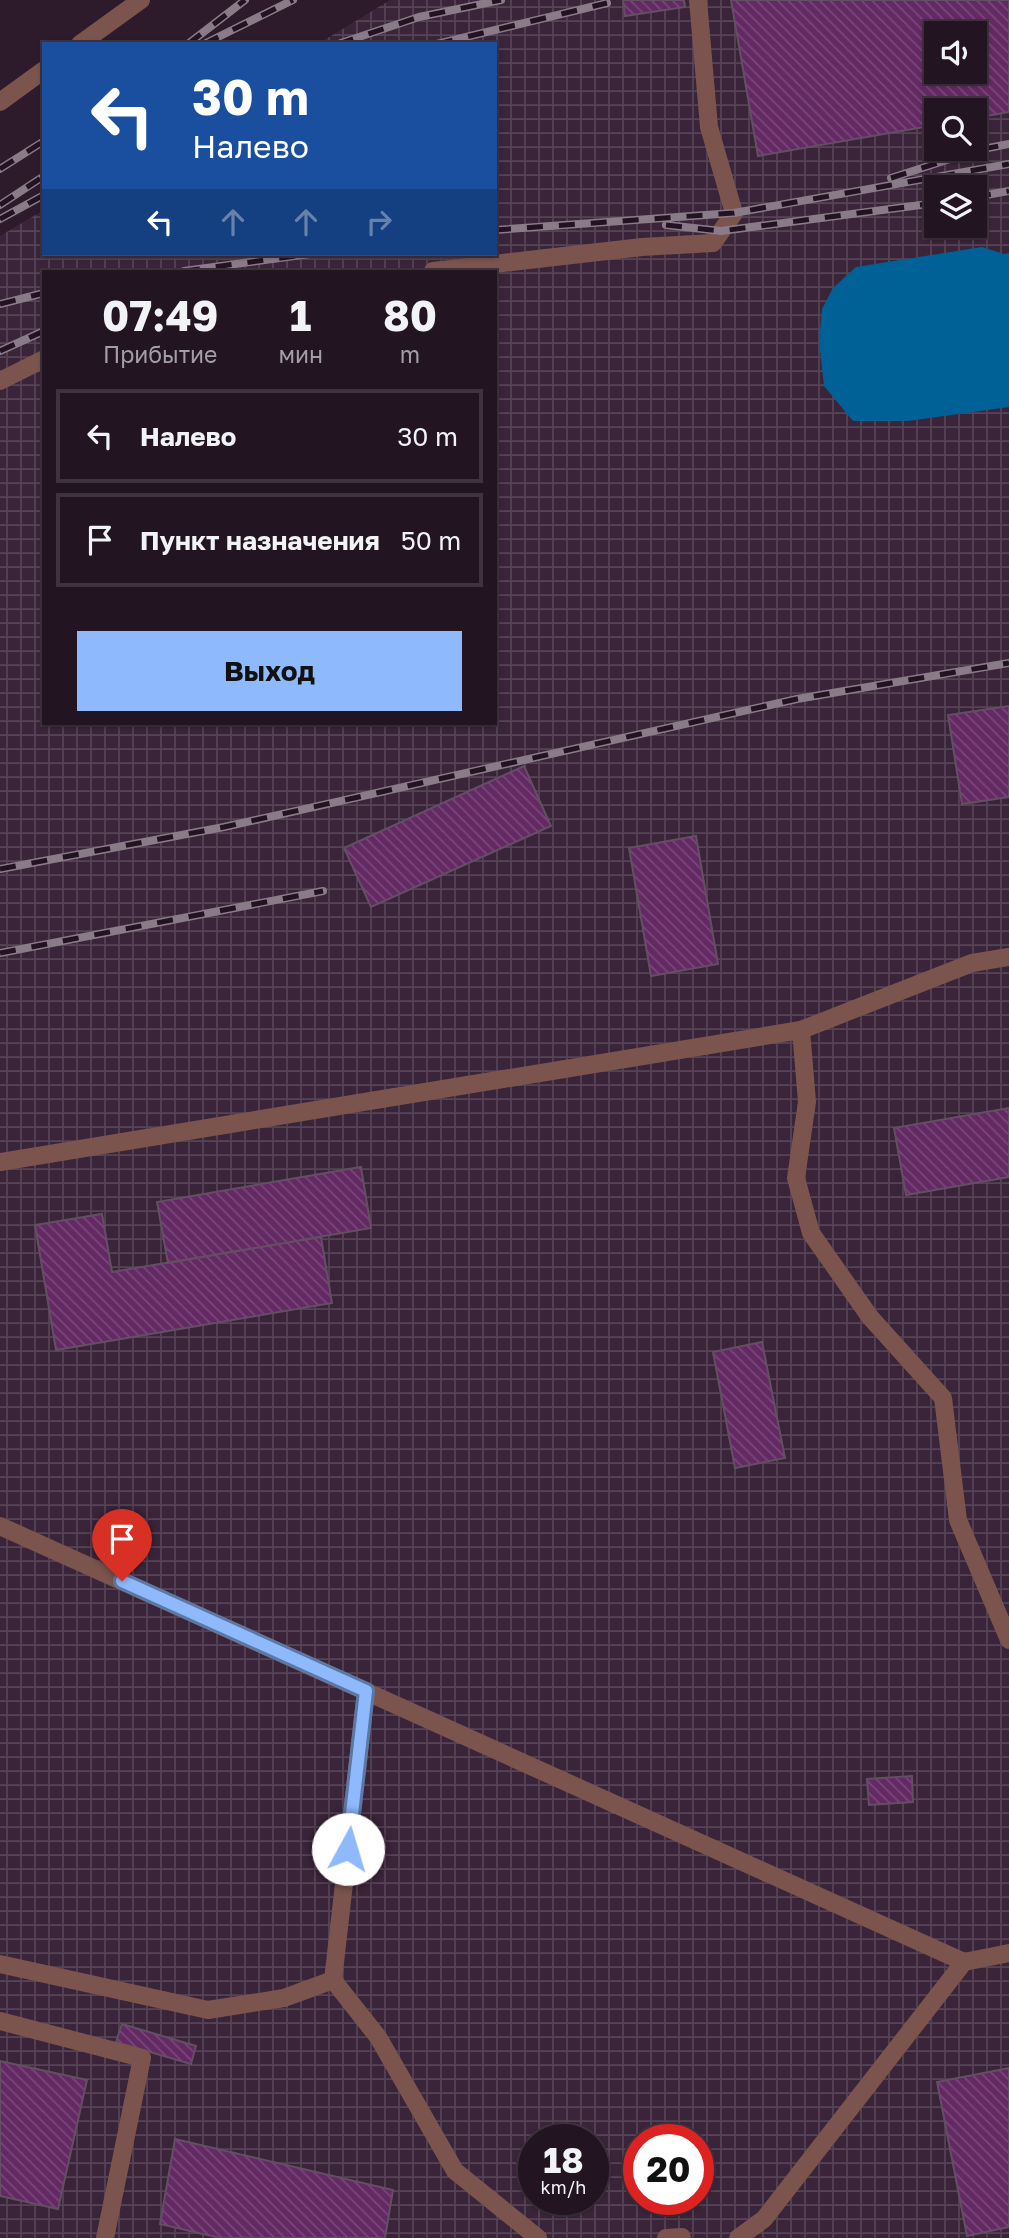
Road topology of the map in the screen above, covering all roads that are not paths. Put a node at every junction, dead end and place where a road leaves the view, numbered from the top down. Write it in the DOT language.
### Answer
graph roads {
  1 [pos="141,0"];
  2 [pos="698,0"];
  3 [pos="83,42"];
  4 [pos="42,71"];
  5 [pos="0,102"];
  6 [pos="442,270"];
  7 [pos="42,360"];
  8 [pos="0,381"];
  9 [pos="1009,957"];
  10 [pos="801,1030"];
  11 [pos="0,1162"];
  12 [pos="0,1526"];
  13 [pos="1009,1640"];
  14 [pos="366,1691"];
  15 [pos="1009,1953"];
  16 [pos="964,1962"];
  17 [pos="0,1964"];
  18 [pos="333,1980"];
  19 [pos="0,2021"];
  20 [pos="104,2238"];
  21 [pos="538,2238"];
  22 [pos="738,2238"];
  1 -- 3 [label="lane"];
  2 -- 6 [label="lane"];
  4 -- 5 [label="lane"];
  7 -- 8 [label="lane"];
  9 -- 10 [label="lane"];
  10 -- 11 [label="lane"];
  10 -- 13 [label="lane"];
  12 -- 14 [label="lane"];
  14 -- 16 [label="lane"];
  14 -- 18 [label="lane"];
  15 -- 16 [label="lane"];
  16 -- 22 [label="lane"];
  17 -- 18 [label="lane"];
  18 -- 21 [label="lane"];
  19 -- 20 [label="lane"];
}
